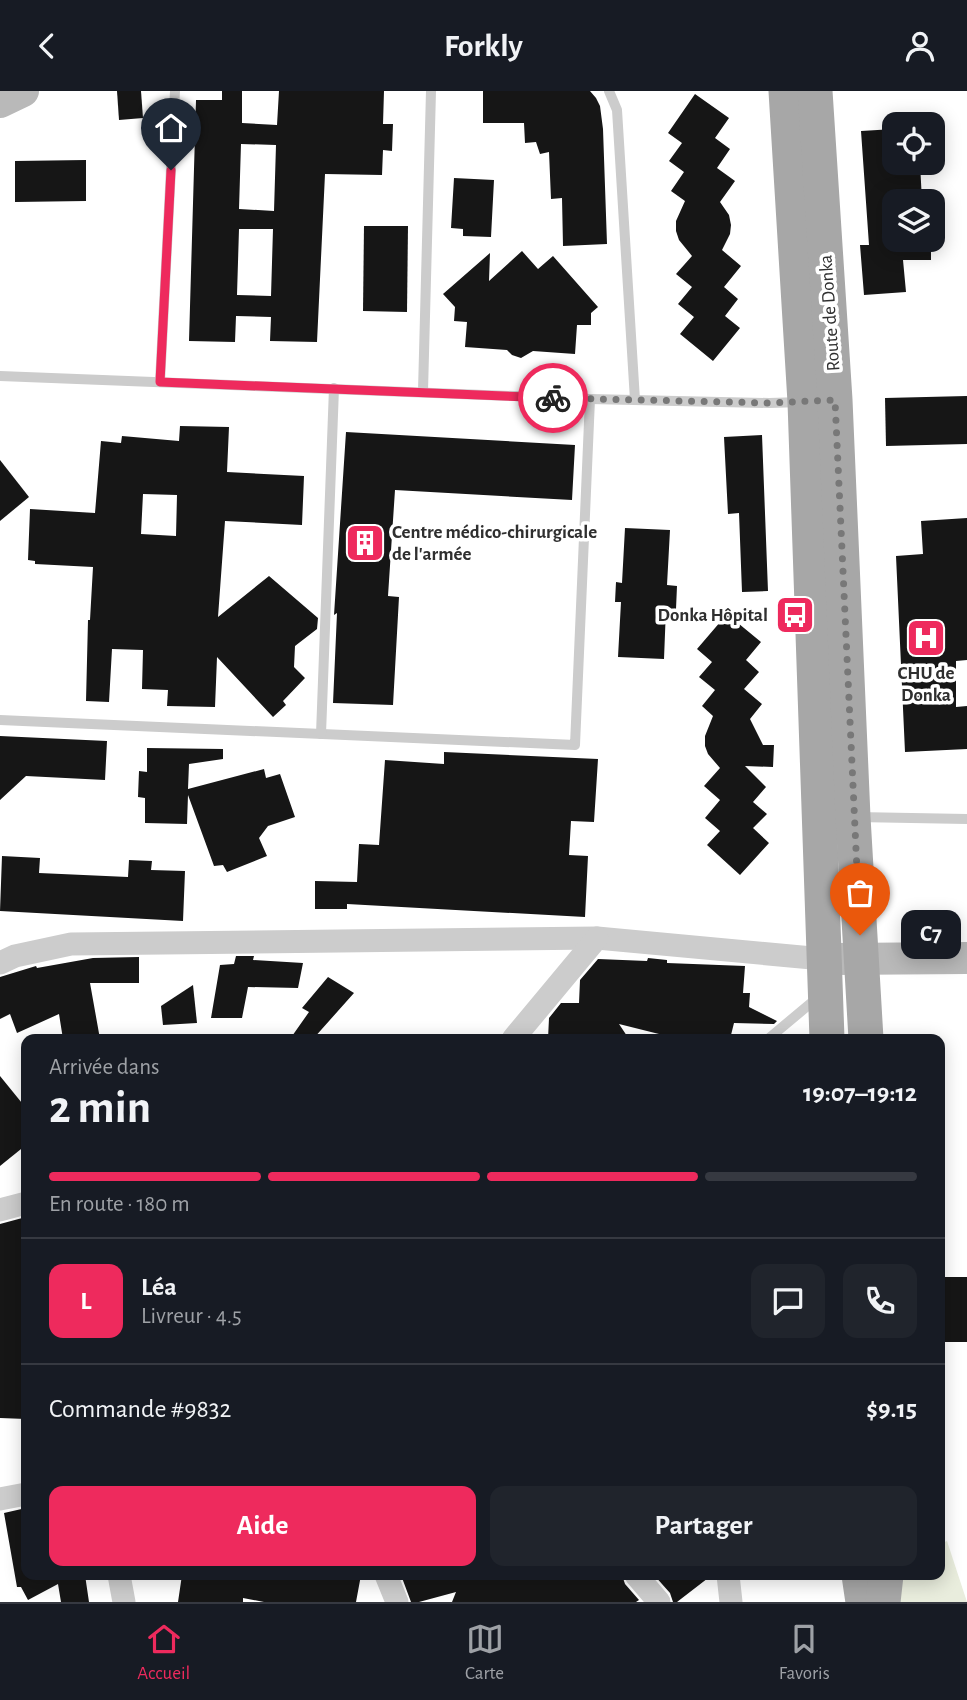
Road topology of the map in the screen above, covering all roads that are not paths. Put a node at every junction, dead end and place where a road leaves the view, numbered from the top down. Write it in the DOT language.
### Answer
graph roads {
  1 [pos="23,91"];
  2 [pos="175,91"];
  3 [pos="431,91"];
  4 [pos="609,91"];
  5 [pos="786,91"];
  6 [pos="815,91"];
  7 [pos="0,102"];
  8 [pos="0,376"];
  9 [pos="160,382"];
  10 [pos="334,388"];
  11 [pos="423,391"];
  12 [pos="590,399"];
  13 [pos="635,400"];
  14 [pos="820,401"];
  15 [pos="0,720"];
  16 [pos="321,734"];
  17 [pos="853,817"];
  18 [pos="967,819"];
  19 [pos="597,938"];
  20 [pos="967,958"];
  21 [pos="861,959"];
  22 [pos="0,963"];
  23 [pos="824,976"];
  24 [pos="517,1034"];
  25 [pos="772,1034"];
  26 [pos="827,1034"];
  27 [pos="866,1034"];
  28 [pos="21,1204"];
  29 [pos="0,1210"];
  30 [pos="21,1495"];
  31 [pos="0,1499"];
  32 [pos="120,1580"];
  33 [pos="388,1580"];
  34 [pos="640,1580"];
  35 [pos="729,1580"];
  36 [pos="860,1580"];
  37 [pos="885,1580"];
  38 [pos="124,1602"];
  39 [pos="397,1602"];
  40 [pos="659,1602"];
  41 [pos="731,1602"];
  42 [pos="863,1602"];
  43 [pos="883,1602"];
  1 -- 7 [label="main road"];
  2 -- 9 [label="lane"];
  3 -- 11 [label="lane"];
  4 -- 13 [label="lane"];
  5 -- 14 [label="main road, Route de Donka"];
  6 -- 14 [label="main road, Route de Donka"];
  8 -- 9 [label="lane"];
  9 -- 10 [label="lane"];
  10 -- 11 [label="lane"];
  10 -- 16 [label="lane"];
  11 -- 12 [label="lane"];
  12 -- 13 [label="lane"];
  12 -- 16 [label="lane"];
  13 -- 14 [label="lane"];
  14 -- 17 [label="main road, Route de Donka"];
  14 -- 23 [label="main road, Route de Donka"];
  15 -- 16 [label="lane"];
  17 -- 18 [label="lane"];
  17 -- 21 [label="main road, Route de Donka"];
  19 -- 22 [label="street"];
  19 -- 23 [label="street"];
  19 -- 24 [label="street"];
  20 -- 21 [label="main road"];
  21 -- 23 [label="main road"];
  21 -- 27 [label="main road, Route de Donka"];
  23 -- 25 [label="lane"];
  23 -- 26 [label="main road, Route de Donka"];
  28 -- 29 [label="street"];
  30 -- 31 [label="street"];
  32 -- 38 [label="street"];
  33 -- 39 [label="street"];
  34 -- 40 [label="street"];
  35 -- 41 [label="street"];
  36 -- 42 [label="main road"];
  37 -- 43 [label="main road"];
}
